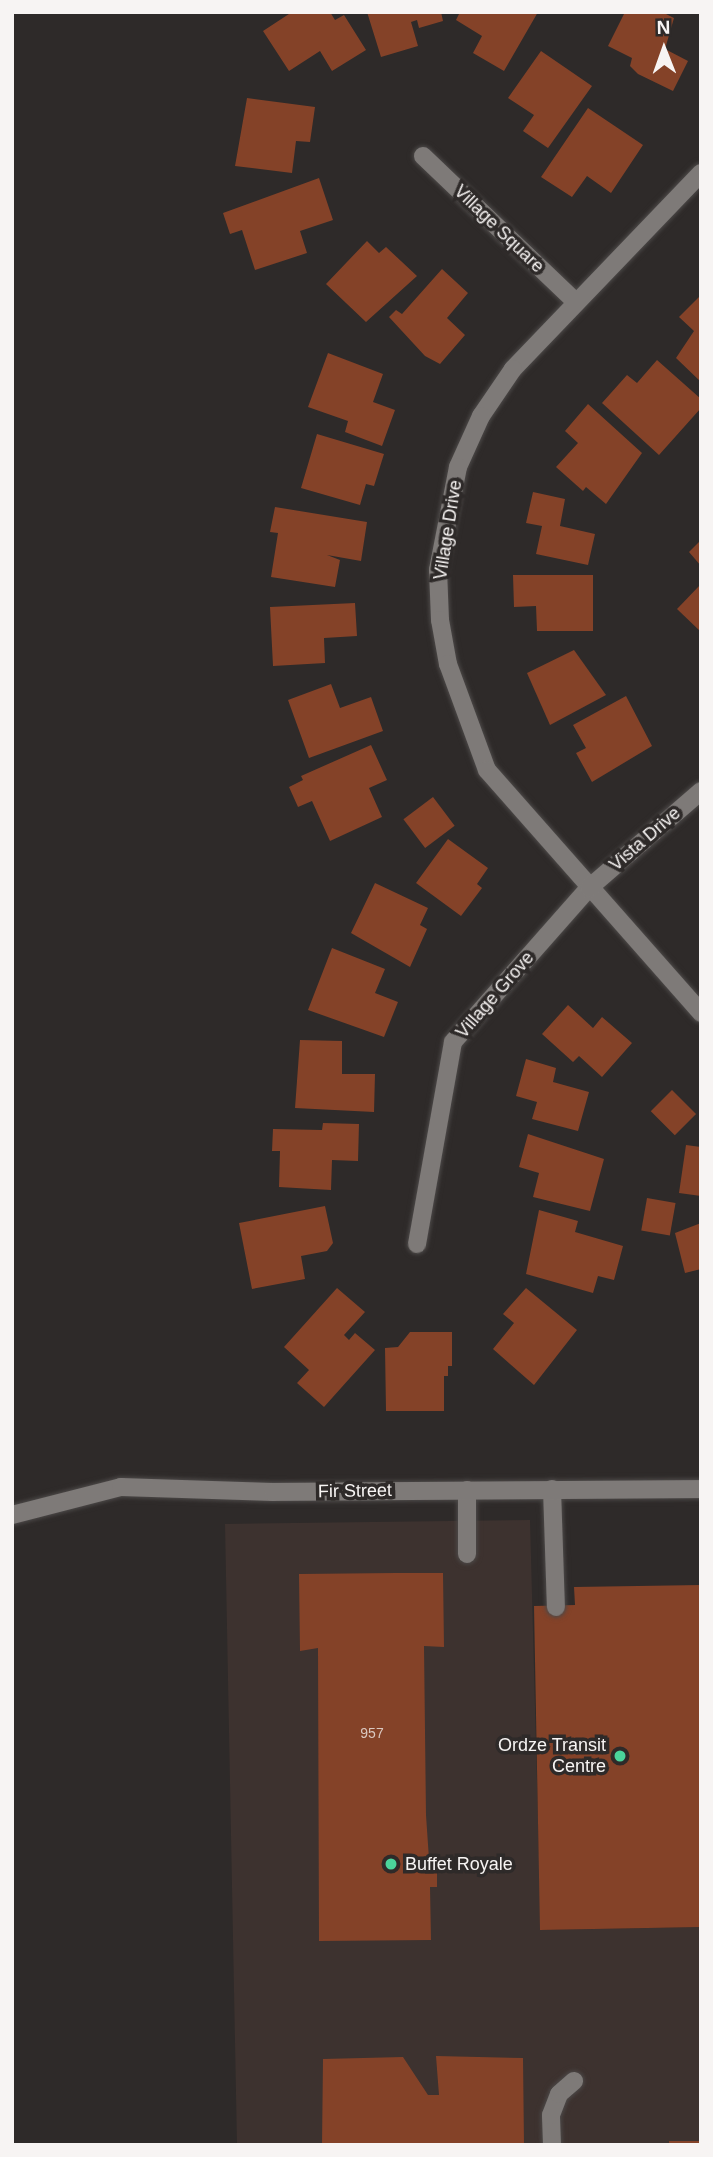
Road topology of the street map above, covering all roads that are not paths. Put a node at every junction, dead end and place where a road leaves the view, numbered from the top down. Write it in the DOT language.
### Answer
graph roads {
  1 [pos="423,156"];
  2 [pos="701,173"];
  3 [pos="576,302"];
  4 [pos="701,791"];
  5 [pos="590,888"];
  6 [pos="701,1013"];
  7 [pos="417,1244"];
  8 [pos="552,1489"];
  9 [pos="701,1489"];
  10 [pos="467,1490"];
  11 [pos="12,1514"];
  12 [pos="467,1554"];
  13 [pos="556,1607"];
  14 [pos="574,2081"];
  15 [pos="552,2145"];
  1 -- 3 [label="street, Village Square"];
  2 -- 3 [label="street, Village Drive"];
  3 -- 5 [label="street, Village Drive"];
  4 -- 5 [label="street, Vista Drive"];
  5 -- 6 [label="street, Village Drive"];
  5 -- 7 [label="street, Village Grove"];
  8 -- 9 [label="street, Fir Street"];
  8 -- 10 [label="street, Fir Street"];
  8 -- 13 [label="street"];
  10 -- 11 [label="street, Fir Street"];
  10 -- 12 [label="street"];
  14 -- 15 [label="street"];
}
